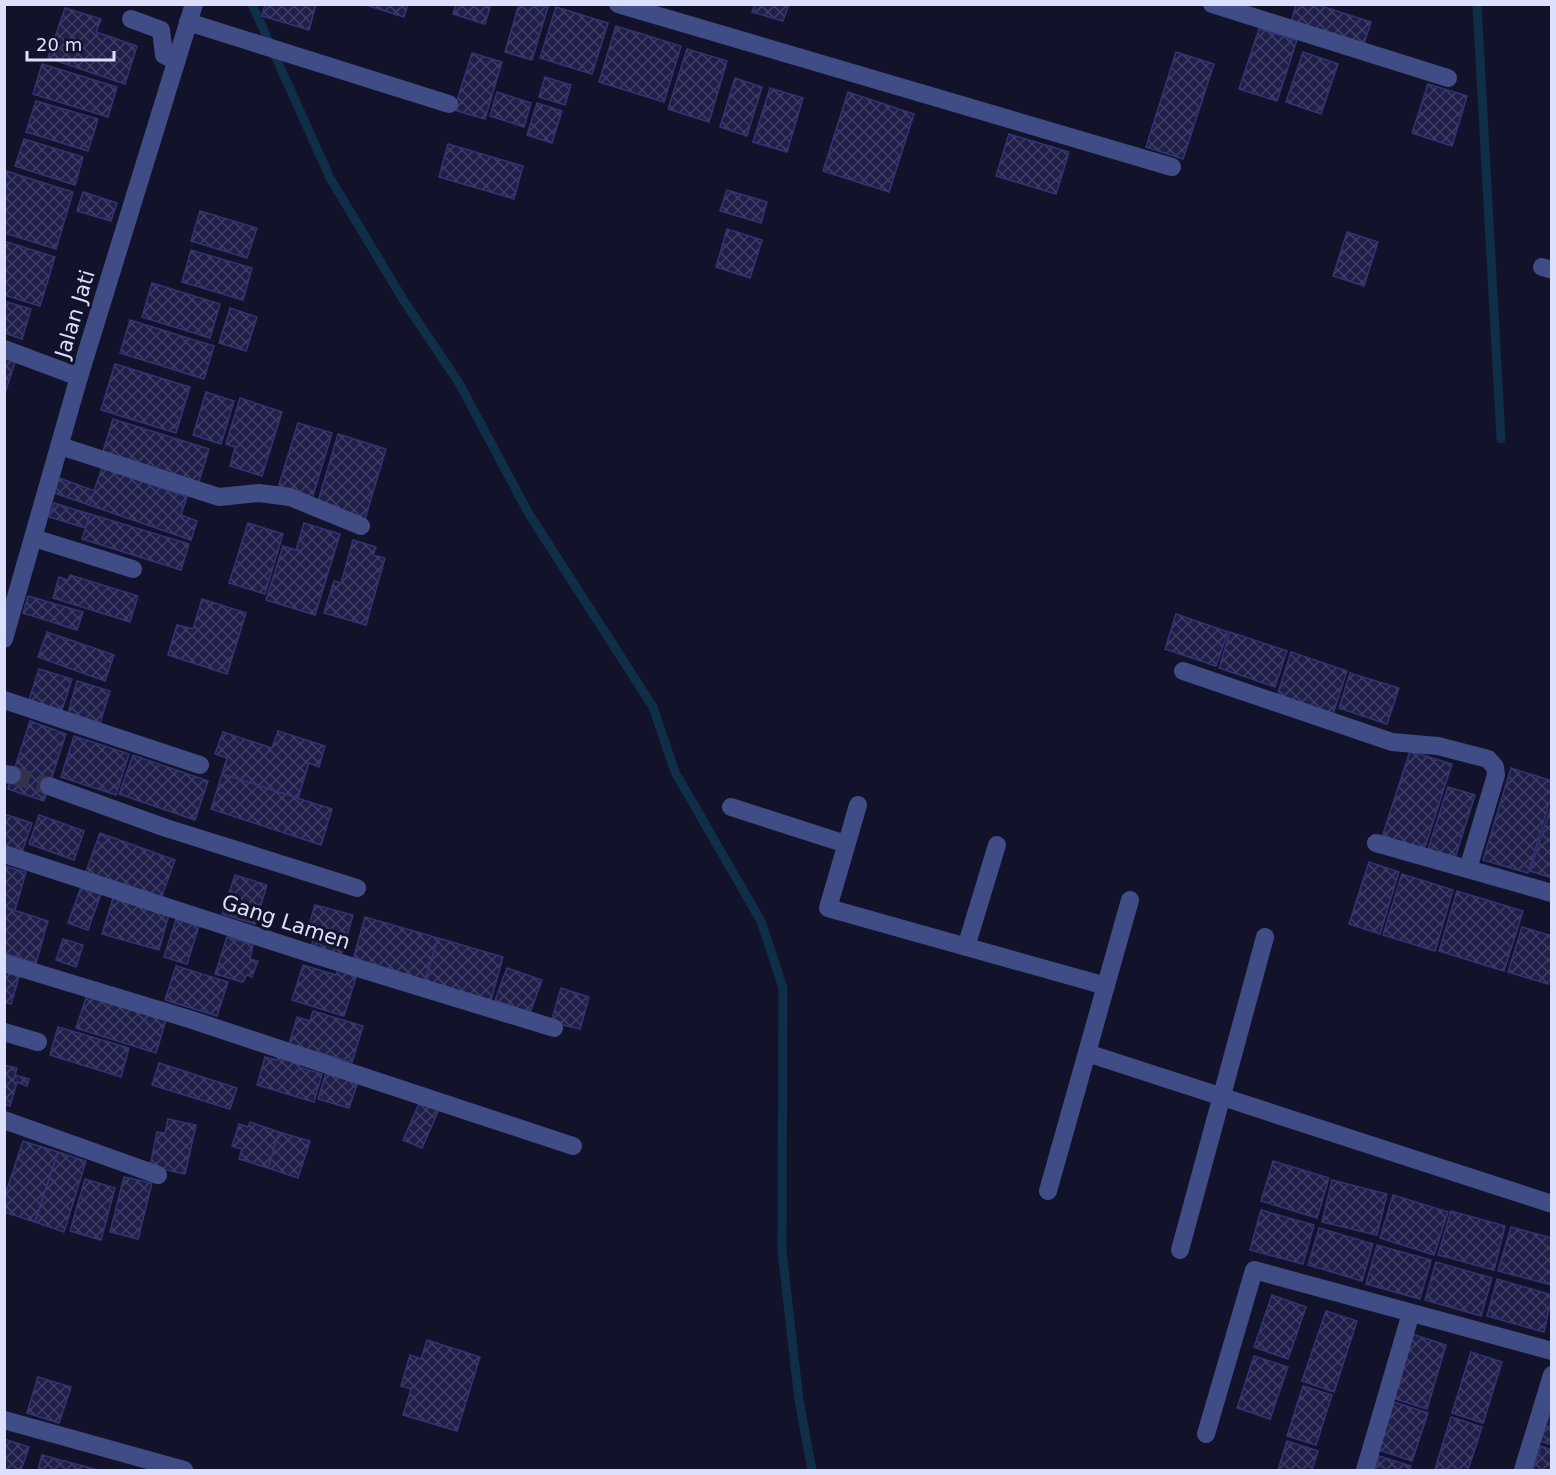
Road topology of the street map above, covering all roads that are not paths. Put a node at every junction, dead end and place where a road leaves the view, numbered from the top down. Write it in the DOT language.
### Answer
graph roads {
  1 [pos="194,4"];
  2 [pos="618,4"];
  3 [pos="1212,4"];
  4 [pos="130,19"];
  5 [pos="188,22"];
  6 [pos="176,61"];
  7 [pos="1448,78"];
  8 [pos="449,104"];
  9 [pos="1172,167"];
  10 [pos="4,349"];
  11 [pos="79,377"];
  12 [pos="60,446"];
  13 [pos="361,526"];
  14 [pos="34,538"];
  15 [pos="133,569"];
  16 [pos="5,635"];
  17 [pos="1183,671"];
  18 [pos="4,700"];
  19 [pos="200,765"];
  20 [pos="49,786"];
  21 [pos="858,805"];
  22 [pos="731,807"];
  23 [pos="1376,843"];
  24 [pos="846,844"];
  25 [pos="997,845"];
  26 [pos="4,854"];
  27 [pos="1468,869"];
  28 [pos="357,888"];
  29 [pos="1551,893"];
  30 [pos="1130,900"];
  31 [pos="1265,937"];
  32 [pos="966,947"];
  33 [pos="4,963"];
  34 [pos="1106,986"];
  35 [pos="554,1028"];
  36 [pos="4,1032"];
  37 [pos="38,1042"];
  38 [pos="1087,1053"];
  39 [pos="1221,1096"];
  40 [pos="4,1120"];
  41 [pos="573,1146"];
  42 [pos="158,1175"];
  43 [pos="1048,1191"];
  44 [pos="1551,1204"];
  45 [pos="1180,1250"];
  46 [pos="1411,1313"];
  47 [pos="1551,1351"];
  48 [pos="1551,1375"];
  49 [pos="4,1420"];
  50 [pos="1206,1434"];
  51 [pos="184,1470"];
  52 [pos="1365,1470"];
  53 [pos="1522,1470"];
  1 -- 5 [label="street, Jalan Jati"];
  2 -- 9 [label="street"];
  3 -- 7 [label="street"];
  4 -- 6 [label="street"];
  5 -- 6 [label="street, Jalan Jati"];
  5 -- 8 [label="street"];
  6 -- 11 [label="street, Jalan Jati"];
  10 -- 11 [label="street"];
  11 -- 12 [label="street, Jalan Jati"];
  12 -- 13 [label="street"];
  12 -- 14 [label="street, Jalan Jati"];
  14 -- 15 [label="street"];
  14 -- 16 [label="street, Jalan Jati"];
  17 -- 27 [label="street"];
  18 -- 19 [label="street"];
  20 -- 28 [label="street"];
  21 -- 24 [label="street"];
  22 -- 24 [label="street"];
  23 -- 27 [label="street"];
  24 -- 32 [label="street"];
  25 -- 32 [label="street"];
  26 -- 35 [label="street, Gang Lamen"];
  27 -- 29 [label="street"];
  30 -- 34 [label="street"];
  31 -- 39 [label="street"];
  32 -- 34 [label="street"];
  33 -- 41 [label="street"];
  34 -- 38 [label="street"];
  36 -- 37 [label="street"];
  38 -- 39 [label="street"];
  38 -- 43 [label="street"];
  39 -- 44 [label="street"];
  39 -- 45 [label="street"];
  40 -- 42 [label="street"];
  46 -- 47 [label="street"];
  46 -- 50 [label="street"];
  46 -- 52 [label="street"];
  48 -- 53 [label="street"];
  49 -- 51 [label="street"];
}
